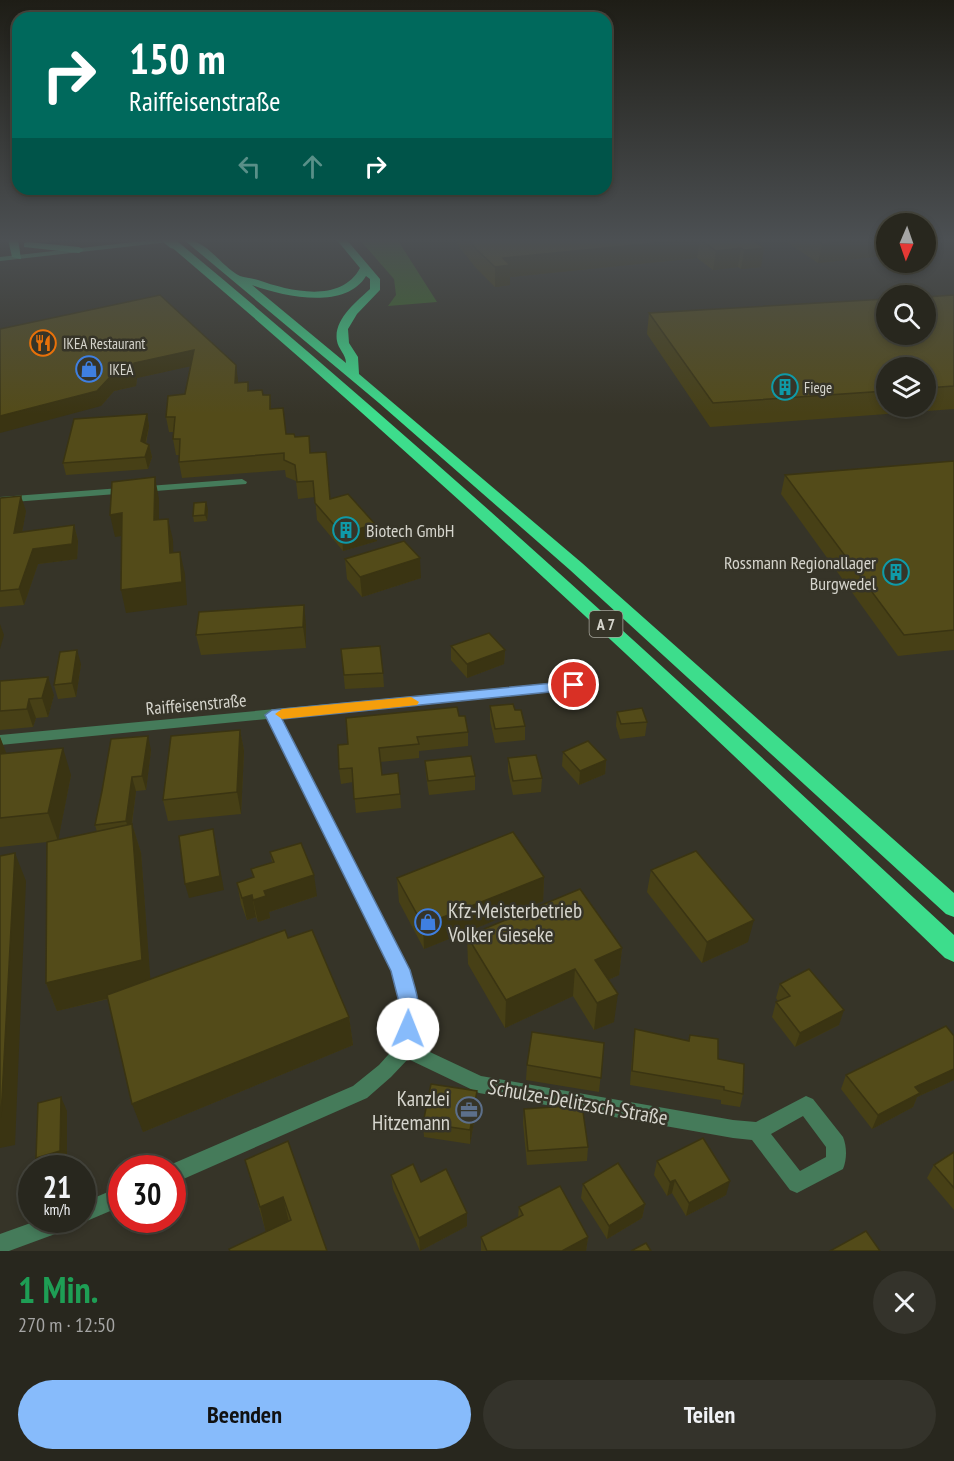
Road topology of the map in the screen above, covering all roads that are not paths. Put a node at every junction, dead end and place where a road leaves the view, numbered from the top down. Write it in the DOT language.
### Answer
graph roads {
  1 [pos="239,297"];
  2 [pos="259,297"];
  3 [pos="368,297"];
  4 [pos="353,374"];
  5 [pos="242,482"];
  6 [pos="0,501"];
  7 [pos="574,685"];
  8 [pos="272,715"];
  9 [pos="0,740"];
  10 [pos="954,907"];
  11 [pos="954,951"];
  12 [pos="405,1049"];
  13 [pos="757,1131"];
  14 [pos="186,1168"];
  15 [pos="30,1233"];
  16 [pos="0,1244"];
  1 -- 11 [label="highway, A 7"];
  2 -- 4 [label="highway, A 7"];
  3 -- 4 [label="highway"];
  4 -- 10 [label="highway, A 7"];
  5 -- 6 [label="street"];
  7 -- 8 [label="street, Raiffeisenstraße"];
  8 -- 9 [label="street, Raiffeisenstraße"];
  8 -- 12 [label="street"];
  12 -- 13 [label="street, Schulze-Delitzsch-Straße"];
  12 -- 14 [label="street"];
  15 -- 16 [label="street"];
}
